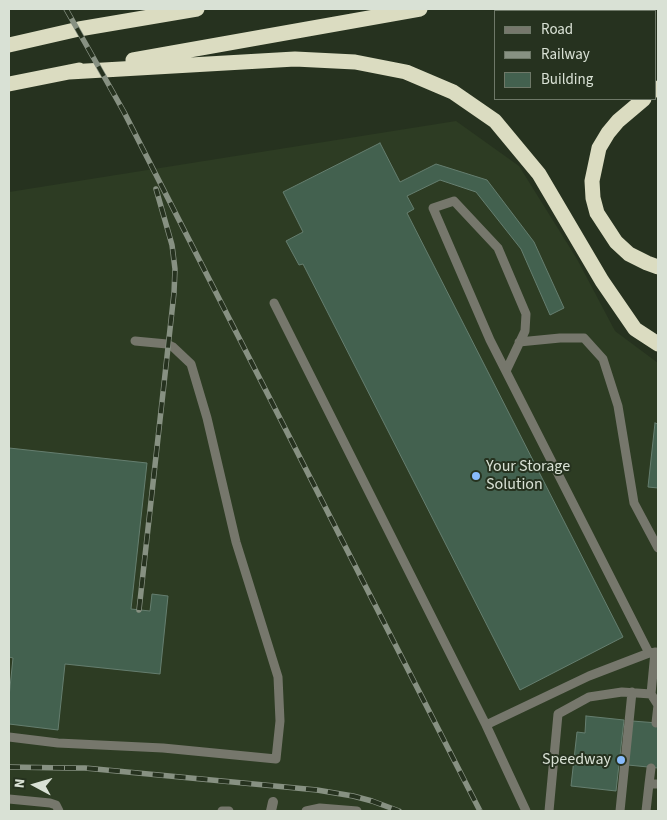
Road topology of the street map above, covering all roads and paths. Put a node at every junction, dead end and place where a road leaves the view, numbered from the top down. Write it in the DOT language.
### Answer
graph roads {
  1 [pos="144,9"];
  2 [pos="197,9"];
  3 [pos="420,9"];
  4 [pos="79,30"];
  5 [pos="9,45"];
  6 [pos="68,72"];
  7 [pos="9,84"];
  8 [pos="643,100"];
  9 [pos="658,267"];
  10 [pos="274,303"];
  11 [pos="135,341"];
  12 [pos="519,342"];
  13 [pos="658,344"];
  14 [pos="506,371"];
  15 [pos="658,548"];
  16 [pos="654,653"];
  17 [pos="632,692"];
  18 [pos="651,694"];
  19 [pos="658,705"];
  20 [pos="656,723"];
  21 [pos="486,725"];
  22 [pos="9,737"];
  23 [pos="651,768"];
  24 [pos="654,784"];
  25 [pos="9,799"];
  26 [pos="59,811"];
  27 [pos="222,811"];
  28 [pos="229,811"];
  29 [pos="306,811"];
  30 [pos="357,811"];
  31 [pos="526,811"];
  32 [pos="549,811"];
  33 [pos="620,811"];
  34 [pos="646,811"];
  1 -- 4 [label="highway"];
  2 -- 4 [label="highway"];
  3 -- 6 [label="highway"];
  4 -- 5 [label="highway"];
  6 -- 7 [label="highway"];
  6 -- 13 [label="highway"];
  8 -- 9 [label="highway"];
  10 -- 21 [label="lane"];
  11 -- 22 [label="lane"];
  12 -- 14 [label="lane"];
  12 -- 14 [label="lane"];
  12 -- 15 [label="lane"];
  14 -- 16 [label="lane"];
  16 -- 18 [label="lane"];
  16 -- 21 [label="lane"];
  17 -- 18 [label="lane"];
  17 -- 32 [label="lane"];
  17 -- 33 [label="lane"];
  18 -- 19 [label="lane"];
  19 -- 20 [label="lane"];
  21 -- 31 [label="lane"];
  23 -- 24 [label="lane"];
  24 -- 34 [label="lane"];
  25 -- 26 [label="lane"];
  27 -- 28 [label="lane"];
  29 -- 30 [label="lane"];
}
